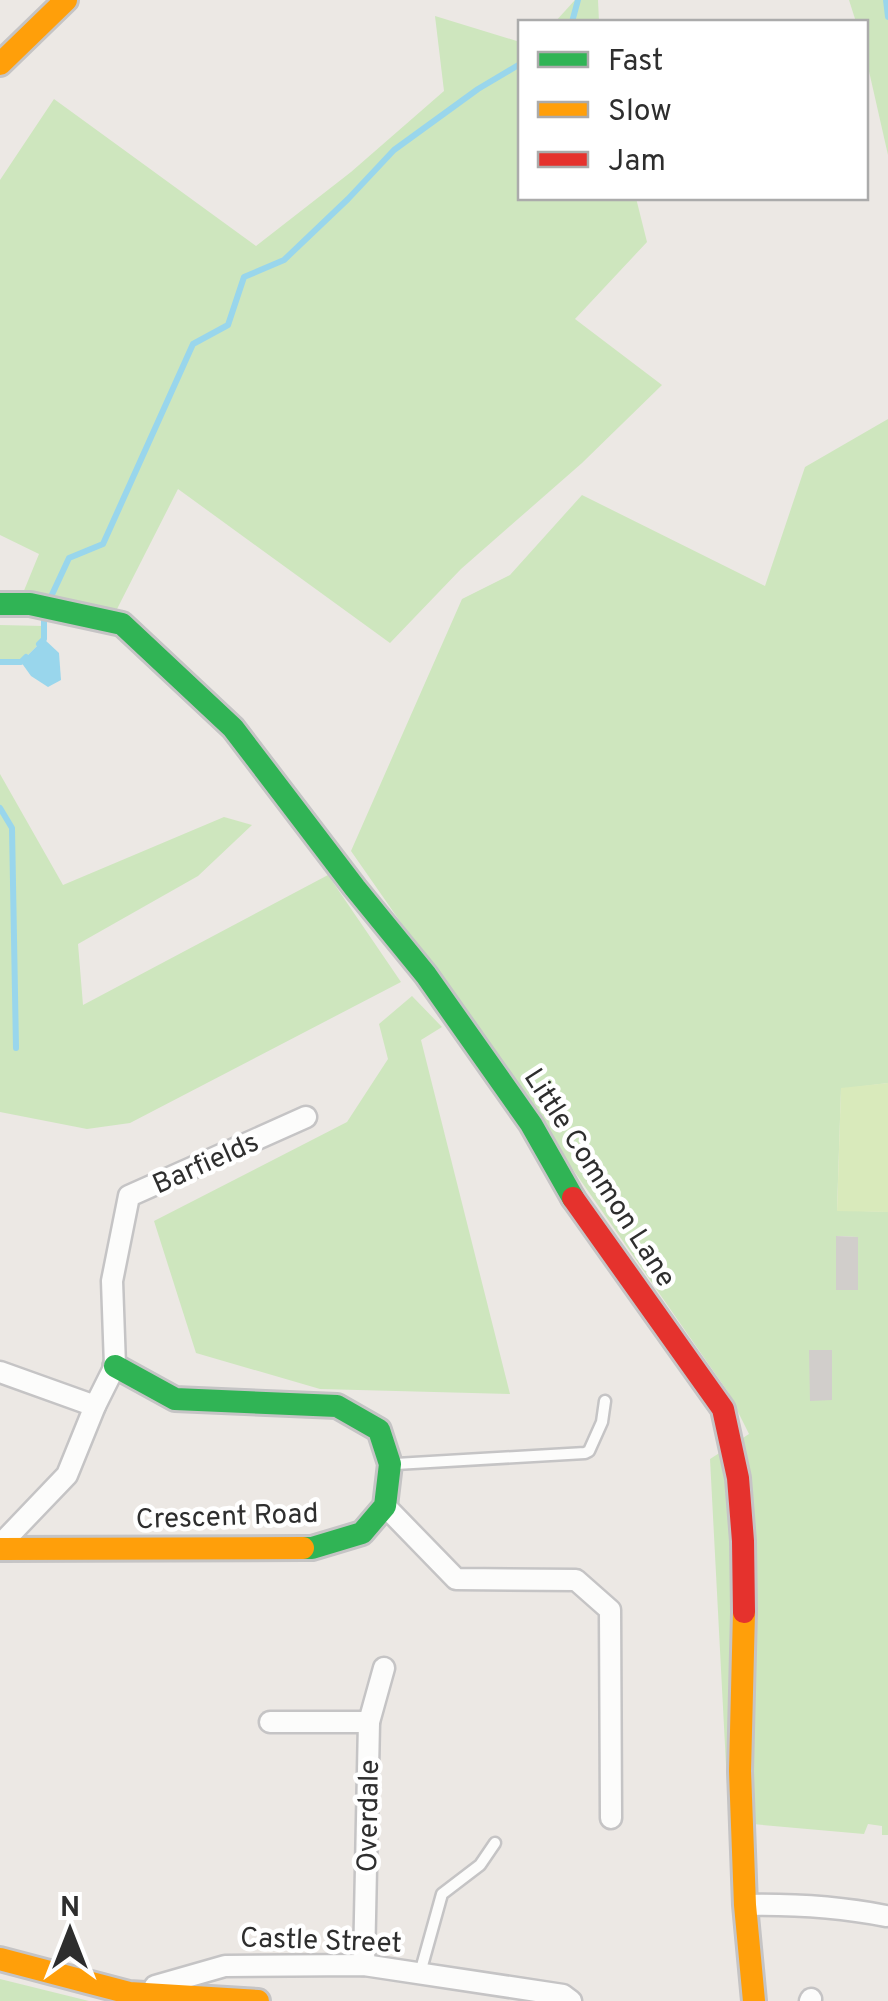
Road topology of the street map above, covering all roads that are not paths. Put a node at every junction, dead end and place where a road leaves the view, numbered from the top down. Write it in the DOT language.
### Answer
graph roads {
  1 [pos="66,0"];
  2 [pos="0,64"];
  3 [pos="0,604"];
  4 [pos="306,1117"];
  5 [pos="115,1366"];
  6 [pos="0,1372"];
  7 [pos="605,1401"];
  8 [pos="95,1406"];
  9 [pos="390,1464"];
  10 [pos="385,1506"];
  11 [pos="0,1547"];
  12 [pos="384,1668"];
  13 [pos="270,1722"];
  14 [pos="369,1722"];
  15 [pos="611,1818"];
  16 [pos="495,1843"];
  17 [pos="745,1906"];
  18 [pos="886,1916"];
  19 [pos="0,1959"];
  20 [pos="364,1965"];
  21 [pos="420,1973"];
  22 [pos="129,1994"];
  23 [pos="258,2001"];
  24 [pos="571,2001"];
  25 [pos="754,2001"];
  1 -- 2 [label="street"];
  3 -- 17 [label="street, Little Common Lane"];
  4 -- 5 [label="street, Barfields"];
  5 -- 8 [label="street, Barfields"];
  5 -- 9 [label="street"];
  6 -- 8 [label="street"];
  7 -- 9 [label="lane"];
  8 -- 11 [label="street, Barfields"];
  9 -- 10 [label="street"];
  10 -- 11 [label="street, Crescent Road"];
  10 -- 15 [label="street"];
  12 -- 14 [label="street, Overdale"];
  13 -- 14 [label="street"];
  14 -- 20 [label="street, Overdale"];
  16 -- 21 [label="lane"];
  17 -- 18 [label="street"];
  17 -- 25 [label="street, Little Common Lane"];
  19 -- 22 [label="street"];
  20 -- 21 [label="street, Castle Street"];
  20 -- 22 [label="street, Castle Street"];
  21 -- 24 [label="street, Castle Street"];
  22 -- 23 [label="street"];
}
